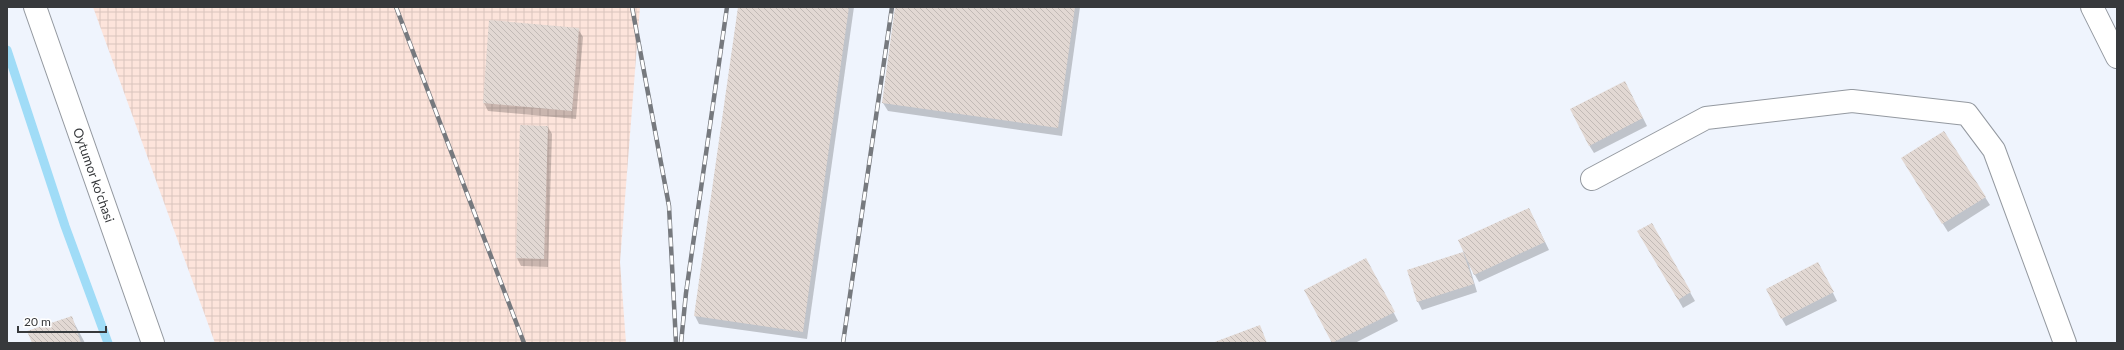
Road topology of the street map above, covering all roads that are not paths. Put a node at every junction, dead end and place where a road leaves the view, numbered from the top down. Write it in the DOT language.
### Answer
graph roads {
  1 [pos="35,7"];
  2 [pos="2092,7"];
  3 [pos="2117,57"];
  4 [pos="1592,178"];
  5 [pos="153,343"];
  6 [pos="2065,343"];
  1 -- 5 [label="street, Oytumor ko'chasi"];
  2 -- 3 [label="street"];
  4 -- 6 [label="street"];
}
